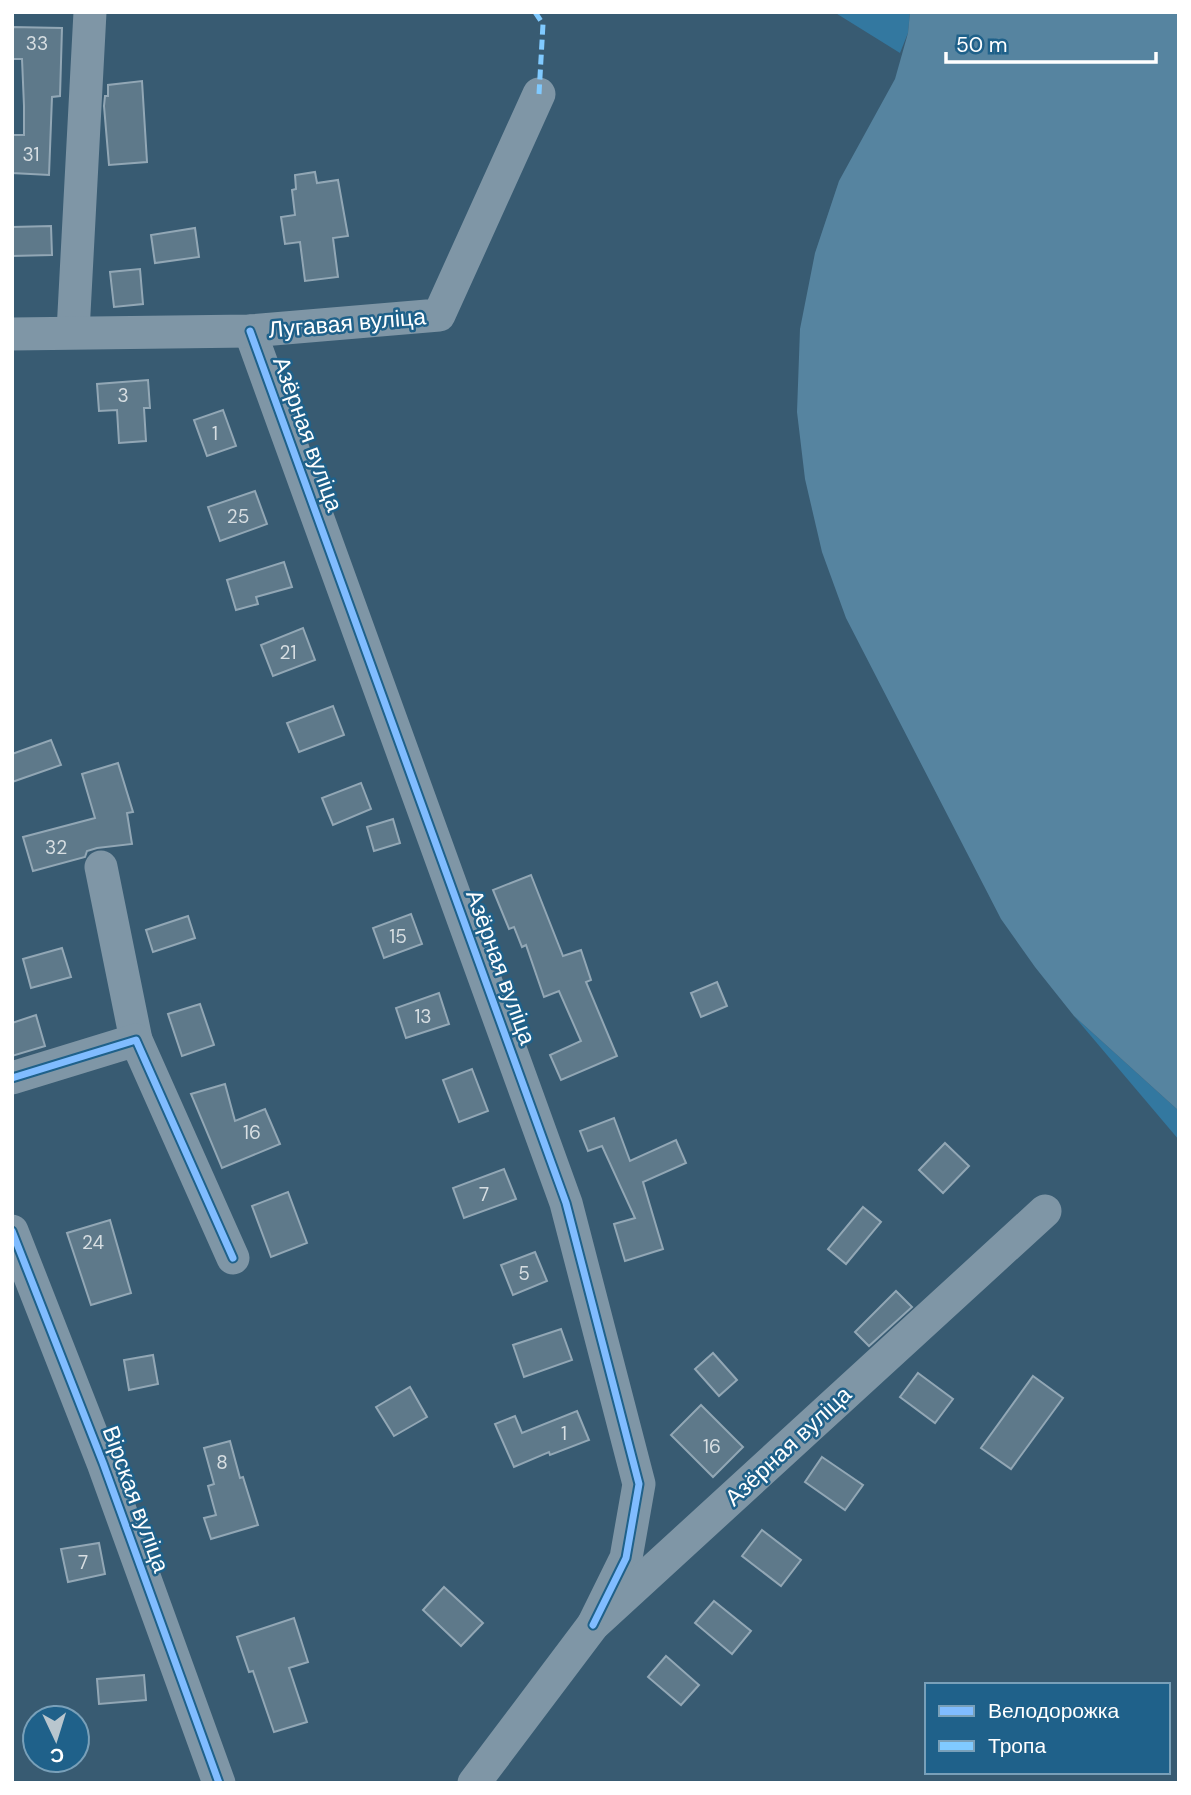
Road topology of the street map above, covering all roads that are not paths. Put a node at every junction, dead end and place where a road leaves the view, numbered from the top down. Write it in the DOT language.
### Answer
graph roads {
  1 [pos="90,12"];
  2 [pos="539,94"];
  3 [pos="250,331"];
  4 [pos="73,332"];
  5 [pos="12,334"];
  6 [pos="101,867"];
  7 [pos="136,1040"];
  8 [pos="12,1078"];
  9 [pos="1045,1211"];
  10 [pos="12,1231"];
  11 [pos="233,1258"];
  12 [pos="593,1625"];
  13 [pos="219,1783"];
  14 [pos="474,1783"];
  1 -- 4 [label="street"];
  2 -- 3 [label="street, Лугавая вуліца"];
  3 -- 4 [label="street, Лугавая вуліца"];
  3 -- 12 [label="street, Азёрная вуліца"];
  4 -- 5 [label="street, Лугавая вуліца"];
  6 -- 7 [label="street"];
  7 -- 8 [label="street"];
  7 -- 11 [label="street"];
  9 -- 12 [label="street, Азёрная вуліца"];
  10 -- 13 [label="street, Вірская вуліца"];
  12 -- 14 [label="street, Азёрная вуліца"];
}
